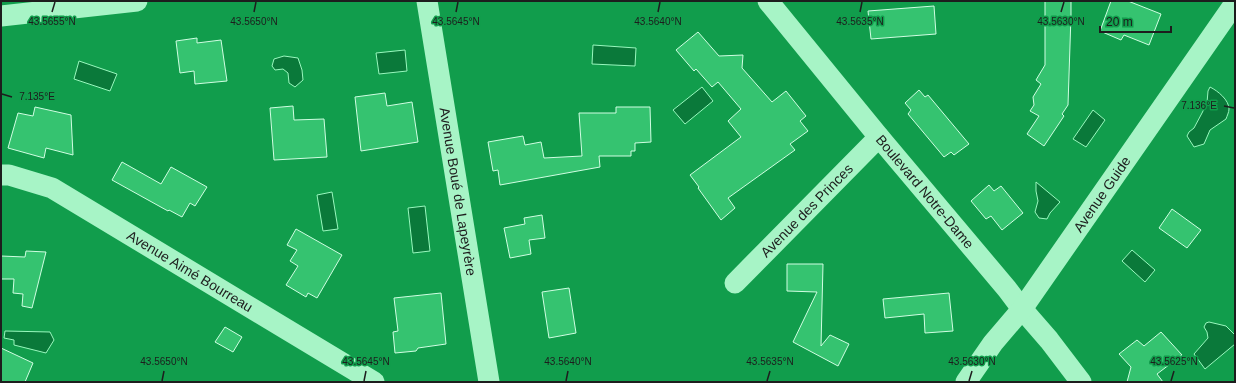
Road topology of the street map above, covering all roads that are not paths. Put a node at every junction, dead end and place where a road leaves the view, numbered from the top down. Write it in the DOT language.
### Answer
graph roads {
  1 [pos="137,1"];
  2 [pos="427,1"];
  3 [pos="768,1"];
  4 [pos="1235,3"];
  5 [pos="1,16"];
  6 [pos="879,137"];
  7 [pos="1,175"];
  8 [pos="735,283"];
  9 [pos="1022,309"];
  10 [pos="374,382"];
  11 [pos="489,382"];
  12 [pos="966,382"];
  13 [pos="1081,382"];
  1 -- 5 [label="street"];
  2 -- 11 [label="street, Avenue Boué de Lapeyrère"];
  3 -- 6 [label="street, Boulevard Notre-Dame"];
  4 -- 9 [label="street, Avenue Guide"];
  6 -- 8 [label="street, Avenue des Princes"];
  6 -- 9 [label="street, Boulevard Notre-Dame"];
  7 -- 10 [label="street, Avenue Aimé Bourreau"];
  9 -- 12 [label="street, Avenue Guide"];
  9 -- 13 [label="street, Boulevard Notre-Dame"];
}
